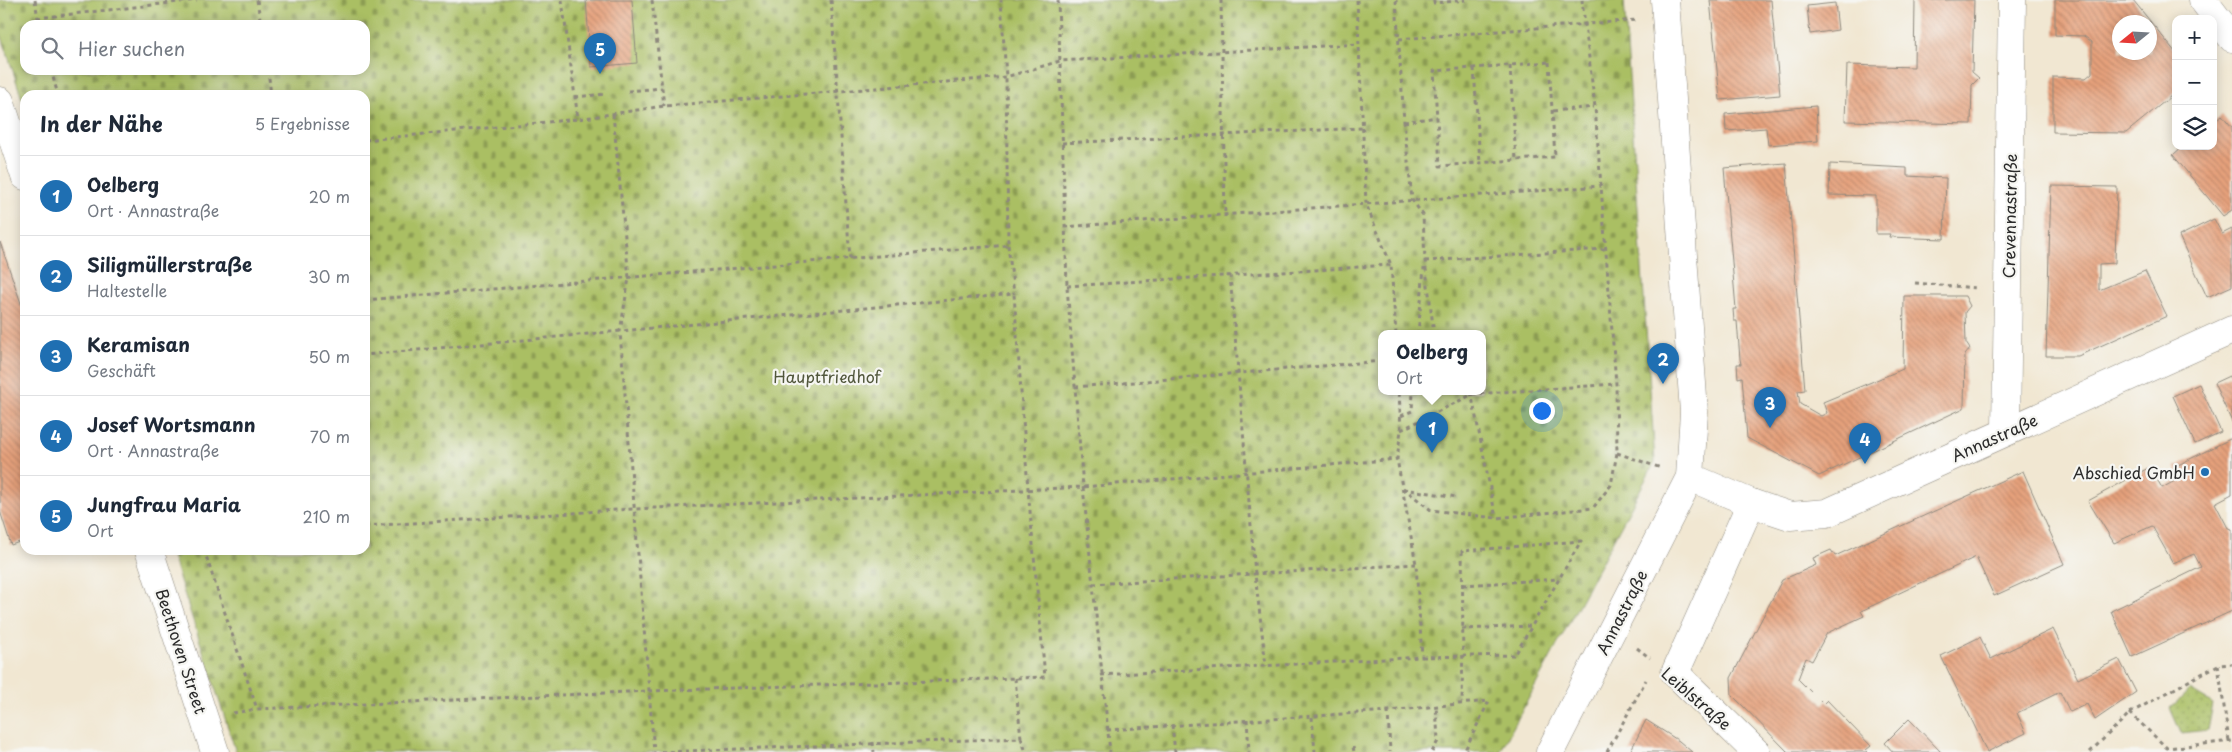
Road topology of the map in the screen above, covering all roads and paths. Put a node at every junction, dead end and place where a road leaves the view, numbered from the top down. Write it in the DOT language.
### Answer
graph roads {
  1 [pos="35,0"];
  2 [pos="197,0"];
  3 [pos="258,0"];
  4 [pos="562,0"];
  5 [pos="652,0"];
  6 [pos="831,0"];
  7 [pos="1001,0"];
  8 [pos="1058,0"];
  9 [pos="1221,0"];
  10 [pos="1357,0"];
  11 [pos="1396,0"];
  12 [pos="1434,0"];
  13 [pos="1466,0"];
  14 [pos="1582,0"];
  15 [pos="2012,0"];
  16 [pos="2203,0"];
  17 [pos="1665,8"];
  18 [pos="37,18"];
  19 [pos="260,20"];
  20 [pos="1584,26"];
  21 [pos="2232,38"];
  22 [pos="1398,39"];
  23 [pos="1359,44"];
  24 [pos="1222,52"];
  25 [pos="1060,61"];
  26 [pos="1510,65"];
  27 [pos="1474,68"];
  28 [pos="52,75"];
  29 [pos="269,75"];
  30 [pos="1006,78"];
  31 [pos="662,88"];
  32 [pos="57,90"];
  33 [pos="270,90"];
  34 [pos="628,91"];
  35 [pos="838,92"];
  36 [pos="606,94"];
  37 [pos="575,97"];
  38 [pos="0,101"];
  39 [pos="664,106"];
  40 [pos="1595,107"];
  41 [pos="1553,111"];
  42 [pos="613,114"];
  43 [pos="1437,118"];
  44 [pos="578,119"];
  45 [pos="1404,122"];
  46 [pos="1362,128"];
  47 [pos="1224,136"];
  48 [pos="370,140"];
  49 [pos="1062,143"];
  50 [pos="1516,160"];
  51 [pos="20,161"];
  52 [pos="1480,163"];
  53 [pos="1601,186"];
  54 [pos="1412,200"];
  55 [pos="1366,204"];
  56 [pos="1224,217"];
  57 [pos="1064,227"];
  58 [pos="1008,245"];
  59 [pos="1605,249"];
  60 [pos="850,259"];
  61 [pos="1424,261"];
  62 [pos="1391,265"];
  63 [pos="1230,275"];
  64 [pos="629,278"];
  65 [pos="1914,283"];
  66 [pos="1067,286"];
  67 [pos="2008,290"];
  68 [pos="1014,294"];
  69 [pos="370,300"];
  70 [pos="1396,330"];
  71 [pos="1418,330"];
  72 [pos="1433,330"];
  73 [pos="2232,330"];
  74 [pos="620,332"];
  75 [pos="370,354"];
  76 [pos="1378,361"];
  77 [pos="1239,372"];
  78 [pos="1616,384"];
  79 [pos="1075,387"];
  80 [pos="1486,392"];
  81 [pos="1400,395"];
  82 [pos="1414,395"];
  83 [pos="1468,395"];
  84 [pos="1472,395"];
  85 [pos="1401,416"];
  86 [pos="1401,430"];
  87 [pos="2006,431"];
  88 [pos="1617,453"];
  89 [pos="1397,459"];
  90 [pos="1247,472"];
  91 [pos="1690,477"];
  92 [pos="1084,487"];
  93 [pos="1403,488"];
  94 [pos="1028,490"];
  95 [pos="1457,497"];
  96 [pos="1751,503"];
  97 [pos="634,508"];
  98 [pos="1496,518"];
  99 [pos="370,526"];
  100 [pos="151,555"];
  101 [pos="206,555"];
  102 [pos="1416,564"];
  103 [pos="1255,574"];
  104 [pos="1559,579"];
  105 [pos="1092,584"];
  106 [pos="1463,585"];
  107 [pos="1532,626"];
  108 [pos="1462,629"];
  109 [pos="1612,629"];
  110 [pos="1462,657"];
  111 [pos="1422,658"];
  112 [pos="2232,664"];
  113 [pos="1266,666"];
  114 [pos="2218,666"];
  115 [pos="1665,668"];
  116 [pos="1101,675"];
  117 [pos="1014,678"];
  118 [pos="650,691"];
  119 [pos="1462,703"];
  120 [pos="1436,704"];
  121 [pos="1388,711"];
  122 [pos="2130,713"];
  123 [pos="1312,716"];
  124 [pos="1247,719"];
  125 [pos="1172,725"];
  126 [pos="1108,730"];
  127 [pos="1021,738"];
  128 [pos="2231,741"];
  129 [pos="872,742"];
  130 [pos="784,746"];
  131 [pos="1353,747"];
  132 [pos="2185,747"];
  133 [pos="215,752"];
  134 [pos="654,752"];
  135 [pos="661,752"];
  136 [pos="785,752"];
  137 [pos="874,752"];
  138 [pos="1026,752"];
  139 [pos="1110,752"];
  140 [pos="1175,752"];
  141 [pos="1249,752"];
  142 [pos="1315,752"];
  143 [pos="1354,752"];
  144 [pos="1390,752"];
  145 [pos="1432,752"];
  146 [pos="1464,752"];
  147 [pos="1550,752"];
  148 [pos="1607,752"];
  149 [pos="1756,752"];
  150 [pos="2090,752"];
  151 [pos="2186,752"];
  1 -- 18 [label="path"];
  2 -- 18 [label="path"];
  3 -- 19 [label="path"];
  4 -- 37 [label="path"];
  5 -- 31 [label="path"];
  6 -- 35 [label="path"];
  7 -- 30 [label="path"];
  8 -- 25 [label="path"];
  9 -- 24 [label="path"];
  10 -- 23 [label="path"];
  11 -- 22 [label="path"];
  12 -- 13 [label="path"];
  14 -- 20 [label="path"];
  15 -- 67 [label="street, Crevennastraße"];
  16 -- 21 [label="street"];
  17 -- 20 [label="path"];
  17 -- 91 [label="street"];
  20 -- 22 [label="path"];
  20 -- 40 [label="path"];
  22 -- 45 [label="path"];
  23 -- 24 [label="path"];
  23 -- 46 [label="path"];
  24 -- 25 [label="path"];
  24 -- 47 [label="path"];
  25 -- 30 [label="path"];
  25 -- 49 [label="path"];
  26 -- 27 [label="path"];
  26 -- 41 [label="path"];
  26 -- 50 [label="path"];
  27 -- 43 [label="path"];
  27 -- 52 [label="path"];
  28 -- 32 [label="path"];
  29 -- 33 [label="path"];
  30 -- 35 [label="path"];
  30 -- 58 [label="path"];
  31 -- 34 [label="path"];
  31 -- 39 [label="path"];
  35 -- 39 [label="path"];
  35 -- 60 [label="path"];
  36 -- 37 [label="path"];
  37 -- 44 [label="path"];
  38 -- 51 [label="street"];
  39 -- 42 [label="path"];
  40 -- 41 [label="path"];
  40 -- 53 [label="path"];
  41 -- 50 [label="path"];
  42 -- 44 [label="path"];
  42 -- 64 [label="path"];
  43 -- 45 [label="path"];
  43 -- 52 [label="path"];
  44 -- 48 [label="path"];
  45 -- 54 [label="path"];
  46 -- 47 [label="path"];
  46 -- 55 [label="path"];
  47 -- 49 [label="path"];
  47 -- 56 [label="path"];
  49 -- 57 [label="path"];
  50 -- 52 [label="path"];
  53 -- 54 [label="path"];
  53 -- 59 [label="path"];
  54 -- 55 [label="path"];
  54 -- 61 [label="path"];
  55 -- 56 [label="path"];
  55 -- 62 [label="path"];
  56 -- 57 [label="path"];
  57 -- 66 [label="path"];
  58 -- 60 [label="path"];
  58 -- 68 [label="path"];
  59 -- 61 [label="path"];
  59 -- 78 [label="path"];
  60 -- 64 [label="path"];
  61 -- 71 [label="path"];
  61 -- 72 [label="path"];
  62 -- 63 [label="path"];
  62 -- 70 [label="path"];
  63 -- 66 [label="path"];
  63 -- 77 [label="path"];
  64 -- 69 [label="path"];
  64 -- 74 [label="path"];
  65 -- 67 [label="path"];
  66 -- 79 [label="path"];
  67 -- 87 [label="street, Crevennastraße"];
  68 -- 74 [label="path"];
  68 -- 94 [label="path"];
  73 -- 87 [label="street, Annastraße"];
  74 -- 75 [label="path"];
  74 -- 97 [label="path"];
  76 -- 77 [label="path"];
  77 -- 79 [label="path"];
  77 -- 90 [label="path"];
  78 -- 80 [label="path"];
  78 -- 88 [label="path"];
  79 -- 92 [label="path"];
  81 -- 85 [label="path"];
  82 -- 85 [label="path"];
  83 -- 86 [label="path"];
  84 -- 98 [label="path"];
  85 -- 86 [label="path"];
  86 -- 89 [label="path"];
  87 -- 96 [label="street, Annastraße"];
  88 -- 91 [label="path"];
  88 -- 98 [label="path"];
  89 -- 90 [label="path"];
  89 -- 93 [label="path"];
  90 -- 92 [label="path"];
  90 -- 103 [label="path"];
  91 -- 96 [label="street, Annastraße"];
  91 -- 109 [label="street, Annastraße"];
  92 -- 94 [label="path"];
  92 -- 105 [label="path"];
  93 -- 95 [label="path"];
  93 -- 98 [label="path"];
  93 -- 102 [label="path"];
  94 -- 97 [label="path"];
  94 -- 117 [label="path"];
  96 -- 115 [label="street"];
  97 -- 99 [label="path"];
  97 -- 118 [label="path"];
  100 -- 133 [label="street, Beethoven Street"];
  101 -- 118 [label="path"];
  102 -- 103 [label="path"];
  102 -- 111 [label="path"];
  103 -- 105 [label="path"];
  103 -- 113 [label="path"];
  104 -- 106 [label="path"];
  104 -- 106 [label="path"];
  104 -- 107 [label="path"];
  105 -- 116 [label="path"];
  106 -- 108 [label="path"];
  107 -- 108 [label="path"];
  107 -- 110 [label="path"];
  108 -- 110 [label="path"];
  109 -- 115 [label="path, Leiblstraße"];
  109 -- 147 [label="street, Annastraße"];
  110 -- 111 [label="path"];
  110 -- 119 [label="path"];
  111 -- 113 [label="path"];
  112 -- 114 [label="path"];
  113 -- 116 [label="path"];
  114 -- 122 [label="path"];
  114 -- 128 [label="path"];
  115 -- 148 [label="path"];
  115 -- 149 [label="street, Leiblstraße"];
  116 -- 126 [label="path"];
  117 -- 118 [label="path"];
  117 -- 127 [label="path"];
  118 -- 134 [label="path"];
  119 -- 120 [label="path"];
  119 -- 146 [label="path"];
  120 -- 121 [label="path"];
  120 -- 145 [label="path"];
  121 -- 123 [label="path"];
  121 -- 144 [label="path"];
  122 -- 132 [label="path"];
  122 -- 150 [label="path"];
  123 -- 124 [label="path"];
  123 -- 142 [label="path"];
  124 -- 125 [label="path"];
  124 -- 141 [label="path"];
  125 -- 126 [label="path"];
  125 -- 140 [label="path"];
  126 -- 139 [label="path"];
  127 -- 129 [label="path"];
  127 -- 138 [label="path"];
  128 -- 132 [label="path"];
  129 -- 130 [label="path"];
  129 -- 137 [label="path"];
  130 -- 135 [label="path"];
  130 -- 136 [label="path"];
  131 -- 143 [label="path"];
  132 -- 151 [label="path"];
}
